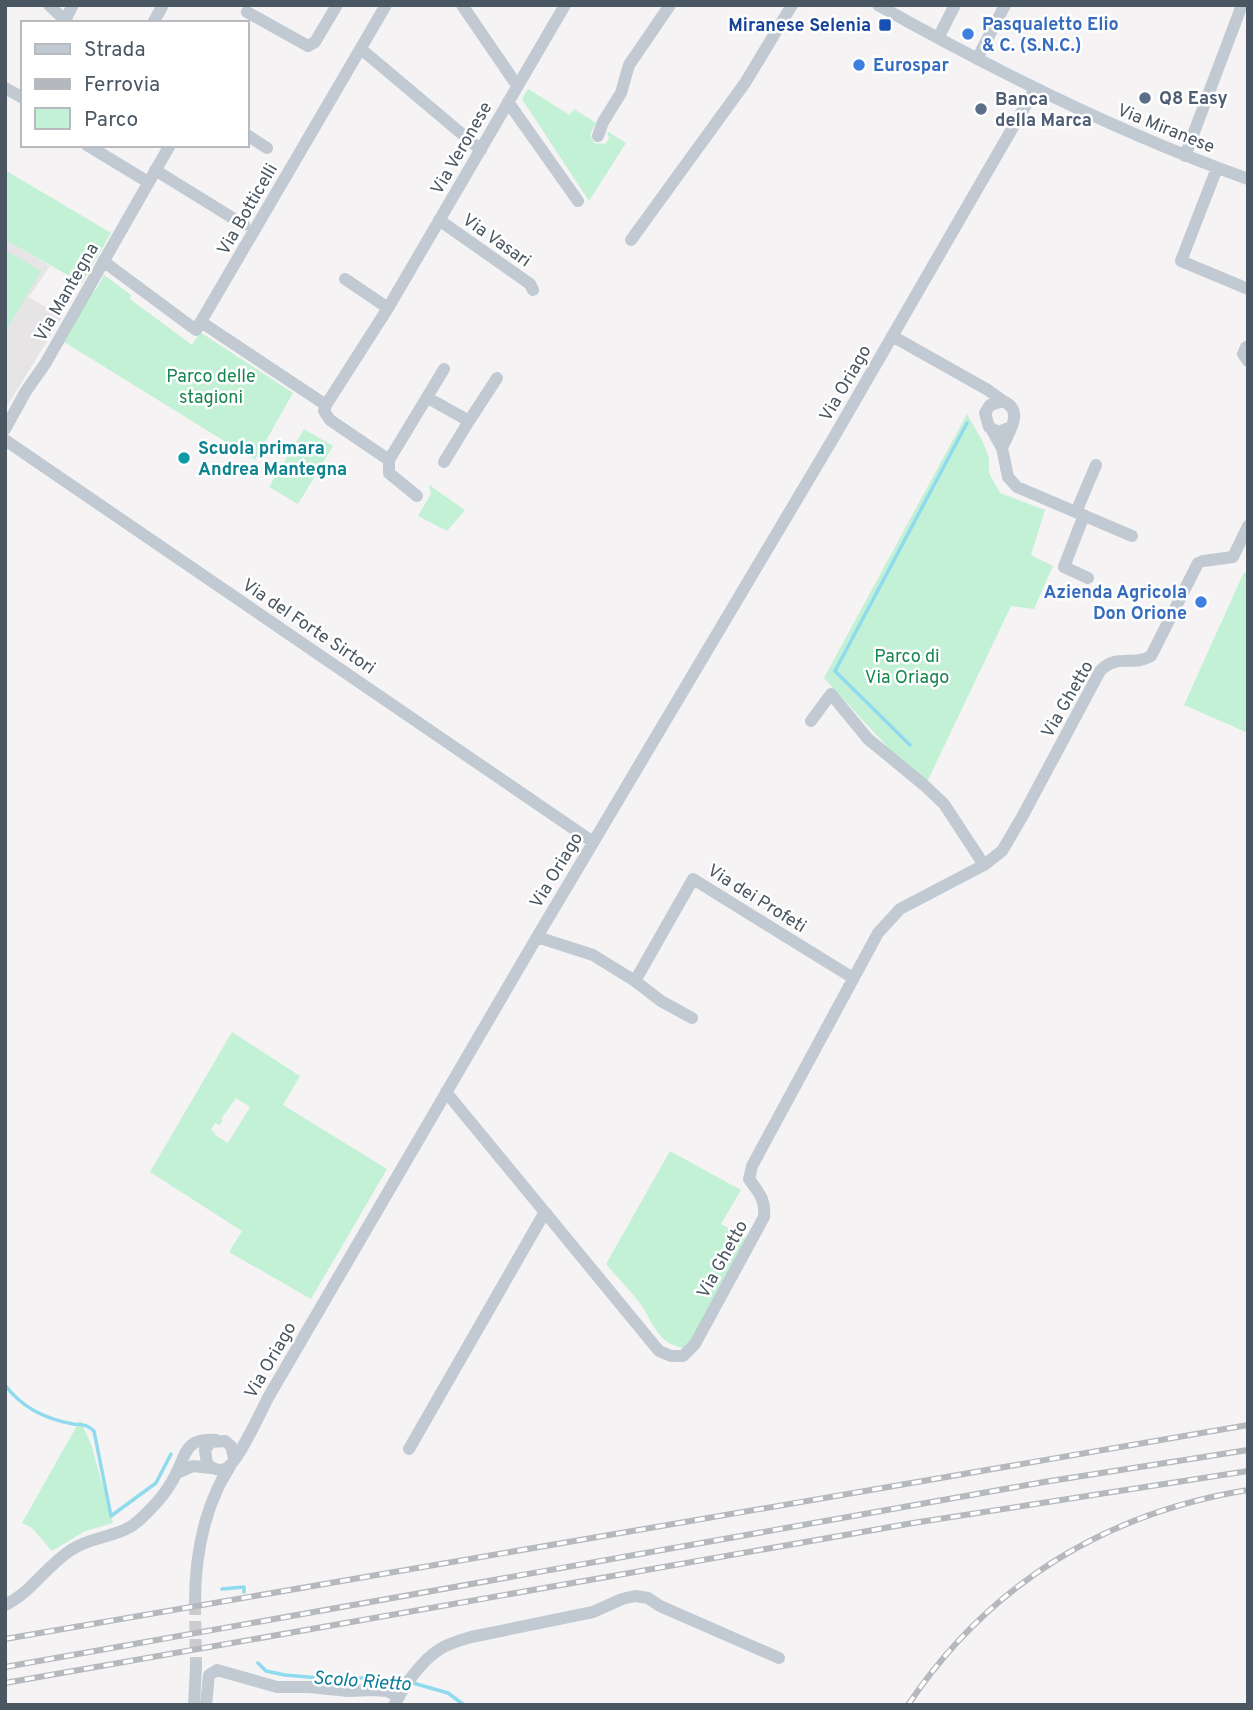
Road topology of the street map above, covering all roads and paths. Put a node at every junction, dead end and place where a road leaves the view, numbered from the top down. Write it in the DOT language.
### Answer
graph roads {
  1 [pos="49,5"];
  2 [pos="73,5"];
  3 [pos="163,5"];
  4 [pos="337,5"];
  5 [pos="386,5"];
  6 [pos="462,5"];
  7 [pos="565,5"];
  8 [pos="670,5"];
  9 [pos="792,5"];
  10 [pos="878,5"];
  11 [pos="955,5"];
  12 [pos="1006,5"];
  13 [pos="1242,5"];
  14 [pos="246,13"];
  15 [pos="66,21"];
  16 [pos="154,21"];
  17 [pos="938,38"];
  18 [pos="361,49"];
  19 [pos="977,59"];
  20 [pos="518,84"];
  21 [pos="5,88"];
  22 [pos="1035,89"];
  23 [pos="21,97"];
  24 [pos="508,102"];
  25 [pos="248,136"];
  26 [pos="598,136"];
  27 [pos="90,147"];
  28 [pos="169,147"];
  29 [pos="267,148"];
  30 [pos="481,150"];
  31 [pos="1185,156"];
  32 [pos="1217,168"];
  33 [pos="155,170"];
  34 [pos="1248,179"];
  35 [pos="148,181"];
  36 [pos="578,201"];
  37 [pos="439,220"];
  38 [pos="244,225"];
  39 [pos="631,240"];
  40 [pos="103,261"];
  41 [pos="345,279"];
  42 [pos="1248,289"];
  43 [pos="533,290"];
  44 [pos="388,308"];
  45 [pos="201,322"];
  46 [pos="892,336"];
  47 [pos="1246,347"];
  48 [pos="1248,361"];
  49 [pos="444,369"];
  50 [pos="497,378"];
  51 [pos="966,380"];
  52 [pos="428,398"];
  53 [pos="1003,401"];
  54 [pos="326,405"];
  55 [pos="985,413"];
  56 [pos="469,421"];
  57 [pos="1011,427"];
  58 [pos="5,429"];
  59 [pos="992,430"];
  60 [pos="5,440"];
  61 [pos="1002,447"];
  62 [pos="389,460"];
  63 [pos="444,462"];
  64 [pos="1096,465"];
  65 [pos="417,496"];
  66 [pos="1080,514"];
  67 [pos="1248,526"];
  68 [pos="1132,536"];
  69 [pos="1088,578"];
  70 [pos="811,721"];
  71 [pos="593,842"];
  72 [pos="984,865"];
  73 [pos="537,937"];
  74 [pos="853,978"];
  75 [pos="635,981"];
  76 [pos="692,1018"];
  77 [pos="446,1093"];
  78 [pos="547,1214"];
  79 [pos="253,1424"];
  80 [pos="220,1441"];
  81 [pos="409,1450"];
  82 [pos="233,1460"];
  83 [pos="213,1469"];
  84 [pos="177,1473"];
  85 [pos="217,1489"];
  86 [pos="195,1603"];
  87 [pos="5,1605"];
  88 [pos="779,1658"];
  89 [pos="196,1666"];
  90 [pos="402,1692"];
  91 [pos="194,1705"];
  92 [pos="206,1705"];
  1 -- 15 [label="street"];
  2 -- 15 [label="street"];
  3 -- 16 [label="street"];
  4 -- 14 [label="street"];
  5 -- 18 [label="street, Via Botticelli"];
  6 -- 20 [label="street"];
  7 -- 20 [label="street, Via Veronese"];
  8 -- 26 [label="street"];
  9 -- 39 [label="street"];
  10 -- 17 [label="street, Via Miranese"];
  11 -- 17 [label="street"];
  12 -- 19 [label="street"];
  13 -- 31 [label="street"];
  17 -- 19 [label="street, Via Miranese"];
  18 -- 30 [label="street"];
  18 -- 45 [label="street, Via Botticelli"];
  19 -- 22 [label="street, Via Miranese"];
  20 -- 24 [label="street, Via Veronese"];
  21 -- 23 [label="street"];
  22 -- 31 [label="street, Via Miranese"];
  22 -- 46 [label="street, Via Oriago"];
  24 -- 30 [label="street, Via Veronese"];
  24 -- 36 [label="street"];
  25 -- 29 [label="street"];
  27 -- 35 [label="street"];
  28 -- 33 [label="street, Via Mantegna"];
  30 -- 37 [label="street, Via Veronese"];
  31 -- 32 [label="street, Via Miranese"];
  32 -- 34 [label="street, Via Miranese"];
  32 -- 42 [label="street, Via Miranese"];
  33 -- 35 [label="street, Via Mantegna"];
  33 -- 38 [label="street"];
  35 -- 40 [label="street, Via Mantegna"];
  37 -- 43 [label="street, Via Vasari"];
  37 -- 44 [label="street, Via Veronese"];
  40 -- 45 [label="street"];
  40 -- 58 [label="street, Via Mantegna"];
  41 -- 44 [label="street"];
  44 -- 54 [label="street, Via Veronese"];
  45 -- 54 [label="street"];
  46 -- 51 [label="street, Via Oriago"];
  46 -- 71 [label="street, Via Oriago"];
  47 -- 48 [label="street"];
  49 -- 52 [label="street"];
  50 -- 56 [label="street"];
  51 -- 53 [label="street, Via Oriago"];
  51 -- 55 [label="street, Via Oriago"];
  52 -- 56 [label="street"];
  52 -- 62 [label="street"];
  53 -- 55 [label="street"];
  53 -- 57 [label="street"];
  54 -- 62 [label="street"];
  55 -- 59 [label="street, Via Oriago"];
  56 -- 63 [label="street"];
  57 -- 59 [label="street"];
  57 -- 61 [label="street"];
  59 -- 61 [label="street, Via Oriago"];
  60 -- 71 [label="street, Via del Forte Sirtori"];
  61 -- 66 [label="street, Via Oriago"];
  62 -- 65 [label="street"];
  64 -- 66 [label="street"];
  66 -- 68 [label="street, Via Oriago"];
  66 -- 69 [label="street"];
  67 -- 72 [label="street, Via Ghetto"];
  70 -- 72 [label="street"];
  71 -- 73 [label="street, Via Oriago"];
  72 -- 74 [label="street, Via Ghetto"];
  73 -- 75 [label="street"];
  73 -- 77 [label="street, Via Oriago"];
  74 -- 75 [label="street, Via dei Profeti"];
  74 -- 78 [label="street, Via Ghetto"];
  75 -- 76 [label="street"];
  77 -- 78 [label="street, Via Ghetto"];
  77 -- 79 [label="street, Via Oriago"];
  78 -- 81 [label="street"];
  79 -- 80 [label="street, Via Oriago"];
  79 -- 82 [label="street, Via Oriago"];
  80 -- 82 [label="street"];
  80 -- 83 [label="street, Via Oriago"];
  80 -- 84 [label="street"];
  82 -- 83 [label="street"];
  82 -- 85 [label="street, Via Oriago"];
  83 -- 84 [label="street"];
  83 -- 85 [label="street, Via Oriago"];
  84 -- 87 [label="street"];
  85 -- 86 [label="street, Via Oriago"];
  88 -- 90 [label="street"];
  89 -- 91 [label="street"];
  90 -- 92 [label="street"];
}
